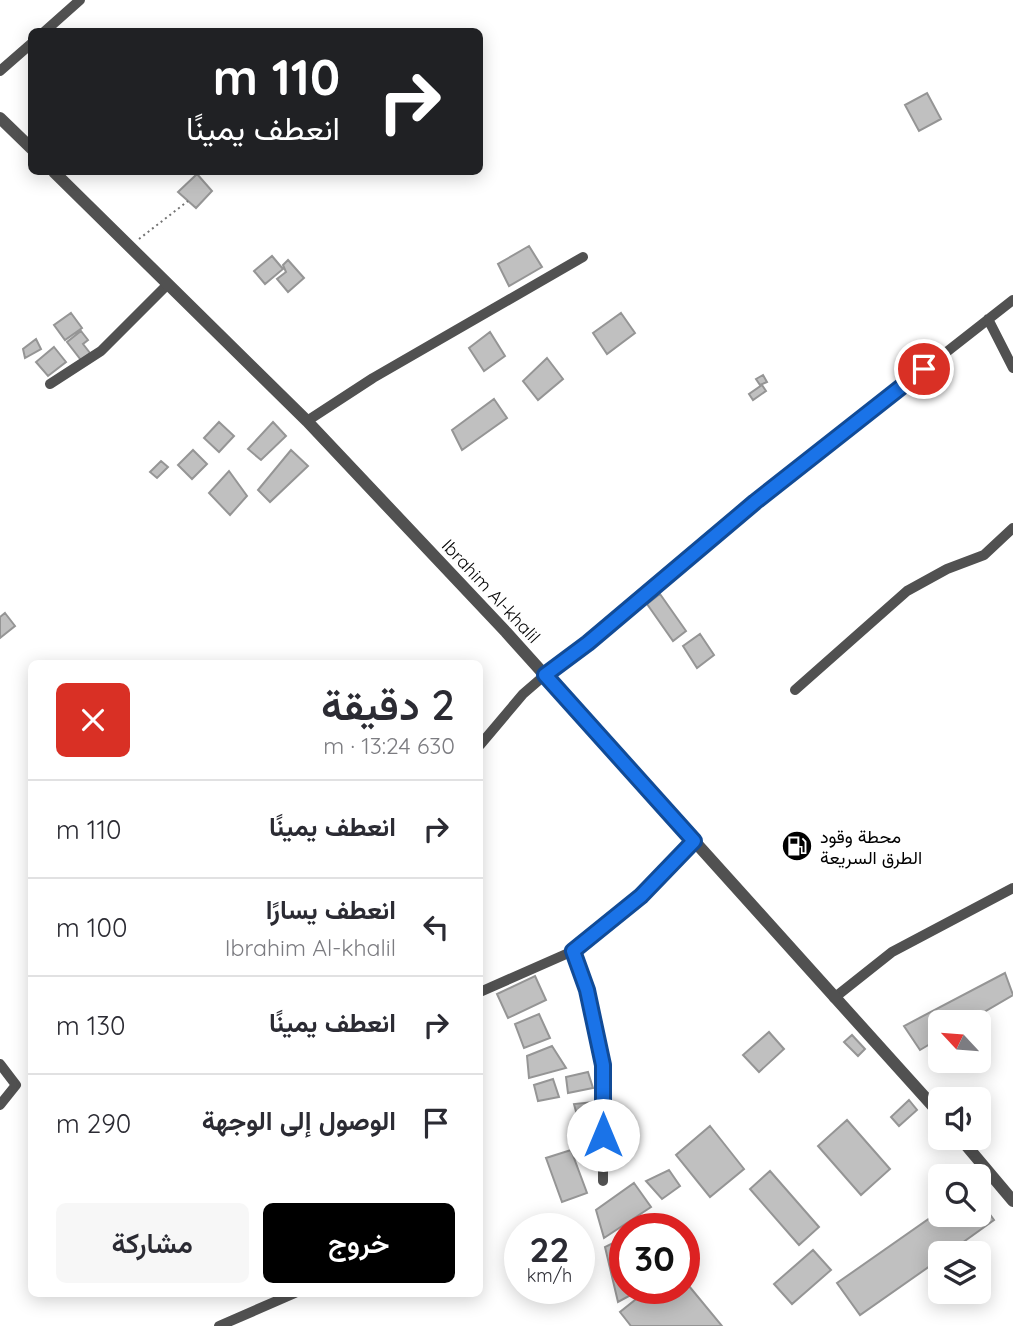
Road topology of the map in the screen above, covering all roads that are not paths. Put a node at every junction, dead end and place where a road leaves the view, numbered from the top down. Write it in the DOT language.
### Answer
graph roads {
  1 [pos="80,0"];
  2 [pos="48,28"];
  3 [pos="28,46"];
  4 [pos="0,71"];
  5 [pos="0,118"];
  6 [pos="28,145"];
  7 [pos="57,175"];
  8 [pos="583,257"];
  9 [pos="168,284"];
  10 [pos="1013,300"];
  11 [pos="988,319"];
  12 [pos="1013,368"];
  13 [pos="50,384"];
  14 [pos="307,421"];
  15 [pos="1013,527"];
  16 [pos="545,675"];
  17 [pos="795,690"];
  18 [pos="483,741"];
  19 [pos="694,841"];
  20 [pos="1013,888"];
  21 [pos="573,951"];
  22 [pos="483,991"];
  23 [pos="834,998"];
  24 [pos="0,1064"];
  25 [pos="928,1101"];
  26 [pos="0,1105"];
  27 [pos="970,1150"];
  28 [pos="603,1181"];
  29 [pos="1013,1201"];
  30 [pos="286,1297"];
  31 [pos="219,1326"];
  1 -- 2 [label="street"];
  3 -- 4 [label="street"];
  5 -- 6 [label="street"];
  7 -- 9 [label="street, Ibrahim Al-khalil"];
  8 -- 14 [label="street"];
  9 -- 13 [label="street"];
  9 -- 14 [label="street, Ibrahim Al-khalil"];
  10 -- 11 [label="street"];
  11 -- 12 [label="street"];
  11 -- 16 [label="street"];
  14 -- 16 [label="street, Ibrahim Al-khalil"];
  15 -- 17 [label="street"];
  16 -- 18 [label="street"];
  16 -- 19 [label="street, Ibrahim Al-khalil"];
  19 -- 21 [label="street"];
  19 -- 23 [label="street, Ibrahim Al-khalil"];
  20 -- 23 [label="street"];
  21 -- 22 [label="street"];
  21 -- 28 [label="street"];
  23 -- 25 [label="street, Ibrahim Al-khalil"];
  24 -- 26 [label="street"];
  27 -- 29 [label="street"];
  30 -- 31 [label="street"];
}
